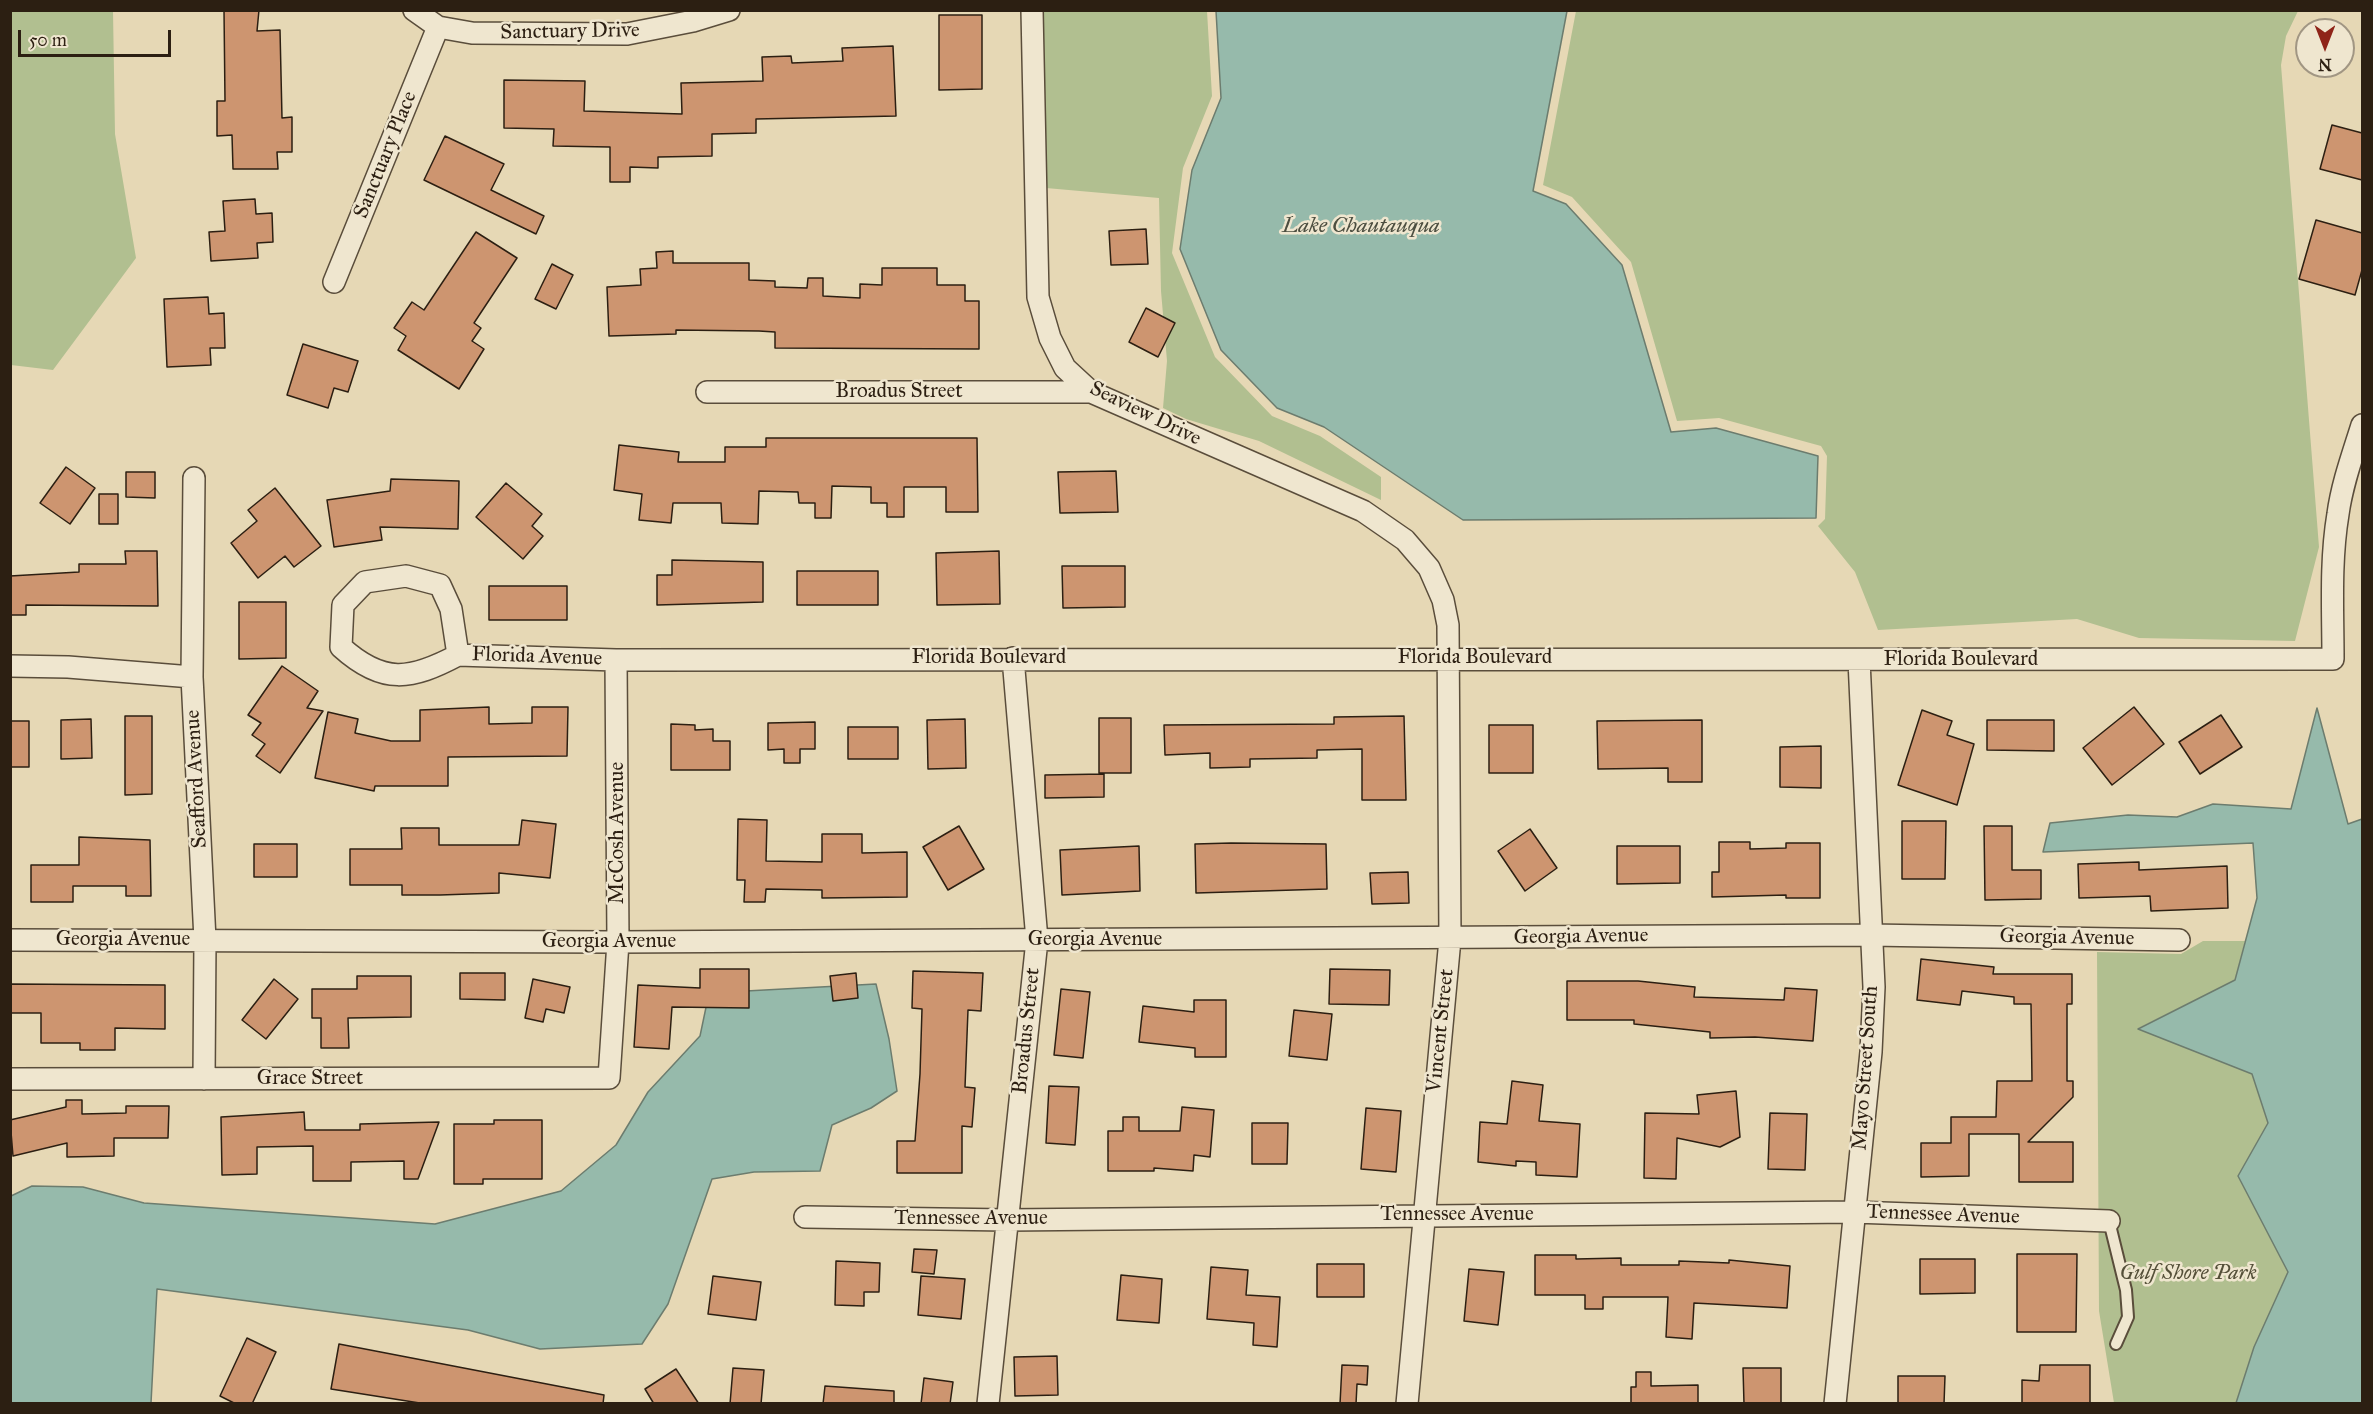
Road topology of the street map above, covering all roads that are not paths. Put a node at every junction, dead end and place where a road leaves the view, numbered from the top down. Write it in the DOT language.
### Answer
graph roads {
  1 [pos="414,10"];
  2 [pos="729,10"];
  3 [pos="1032,10"];
  4 [pos="438,27"];
  5 [pos="334,282"];
  6 [pos="707,392"];
  7 [pos="1091,392"];
  8 [pos="2362,425"];
  9 [pos="194,478"];
  10 [pos="458,655"];
  11 [pos="1013,658"];
  12 [pos="1446,658"];
  13 [pos="616,660"];
  14 [pos="1859,660"];
  15 [pos="10,666"];
  16 [pos="192,677"];
  17 [pos="1870,935"];
  18 [pos="1450,939"];
  19 [pos="10,940"];
  20 [pos="205,940"];
  21 [pos="1037,940"];
  22 [pos="2179,940"];
  23 [pos="618,942"];
  24 [pos="609,1078"];
  25 [pos="10,1079"];
  26 [pos="204,1079"];
  27 [pos="1854,1212"];
  28 [pos="1424,1215"];
  29 [pos="805,1216"];
  30 [pos="1007,1220"];
  31 [pos="2109,1221"];
  32 [pos="2116,1344"];
  33 [pos="988,1404"];
  34 [pos="1407,1404"];
  35 [pos="1835,1404"];
  1 -- 4 [label="street, Sanctuary Drive"];
  2 -- 4 [label="street, Sanctuary Drive"];
  3 -- 7 [label="street, Seaview Drive"];
  4 -- 5 [label="street, Sanctuary Place"];
  6 -- 7 [label="street, Broadus Street"];
  7 -- 12 [label="street, Seaview Drive"];
  8 -- 14 [label="street, Florida Boulevard"];
  9 -- 16 [label="street, Seafford Avenue"];
  10 -- 10 [label="street, Florida Avenue"];
  10 -- 13 [label="street, Florida Avenue"];
  11 -- 12 [label="street, Florida Boulevard"];
  11 -- 13 [label="street, Florida Boulevard"];
  11 -- 21 [label="street, Broadus Street"];
  12 -- 14 [label="street, Florida Boulevard"];
  12 -- 18 [label="street, Vincent Street"];
  13 -- 23 [label="street, McCosh Avenue"];
  14 -- 17 [label="street, Mayo Street South"];
  15 -- 16 [label="street"];
  16 -- 20 [label="street, Seafford Avenue"];
  17 -- 18 [label="street, Georgia Avenue"];
  17 -- 22 [label="street, Georgia Avenue"];
  17 -- 27 [label="street, Mayo Street South"];
  18 -- 21 [label="street, Georgia Avenue"];
  18 -- 28 [label="street, Vincent Street"];
  19 -- 20 [label="street, Georgia Avenue"];
  20 -- 23 [label="street, Georgia Avenue"];
  20 -- 26 [label="street, Seafford Avenue"];
  21 -- 23 [label="street, Georgia Avenue"];
  21 -- 30 [label="street, Broadus Street"];
  23 -- 24 [label="street, McCosh Avenue"];
  24 -- 26 [label="street, Grace Street"];
  25 -- 26 [label="street, Grace Street"];
  27 -- 28 [label="street, Tennessee Avenue"];
  27 -- 31 [label="street, Tennessee Avenue"];
  27 -- 35 [label="street, Mayo Street South"];
  28 -- 30 [label="street, Tennessee Avenue"];
  28 -- 34 [label="street, Vincent Street"];
  29 -- 30 [label="street, Tennessee Avenue"];
  30 -- 33 [label="street, Broadus Street"];
  31 -- 32 [label="lane"];
}
